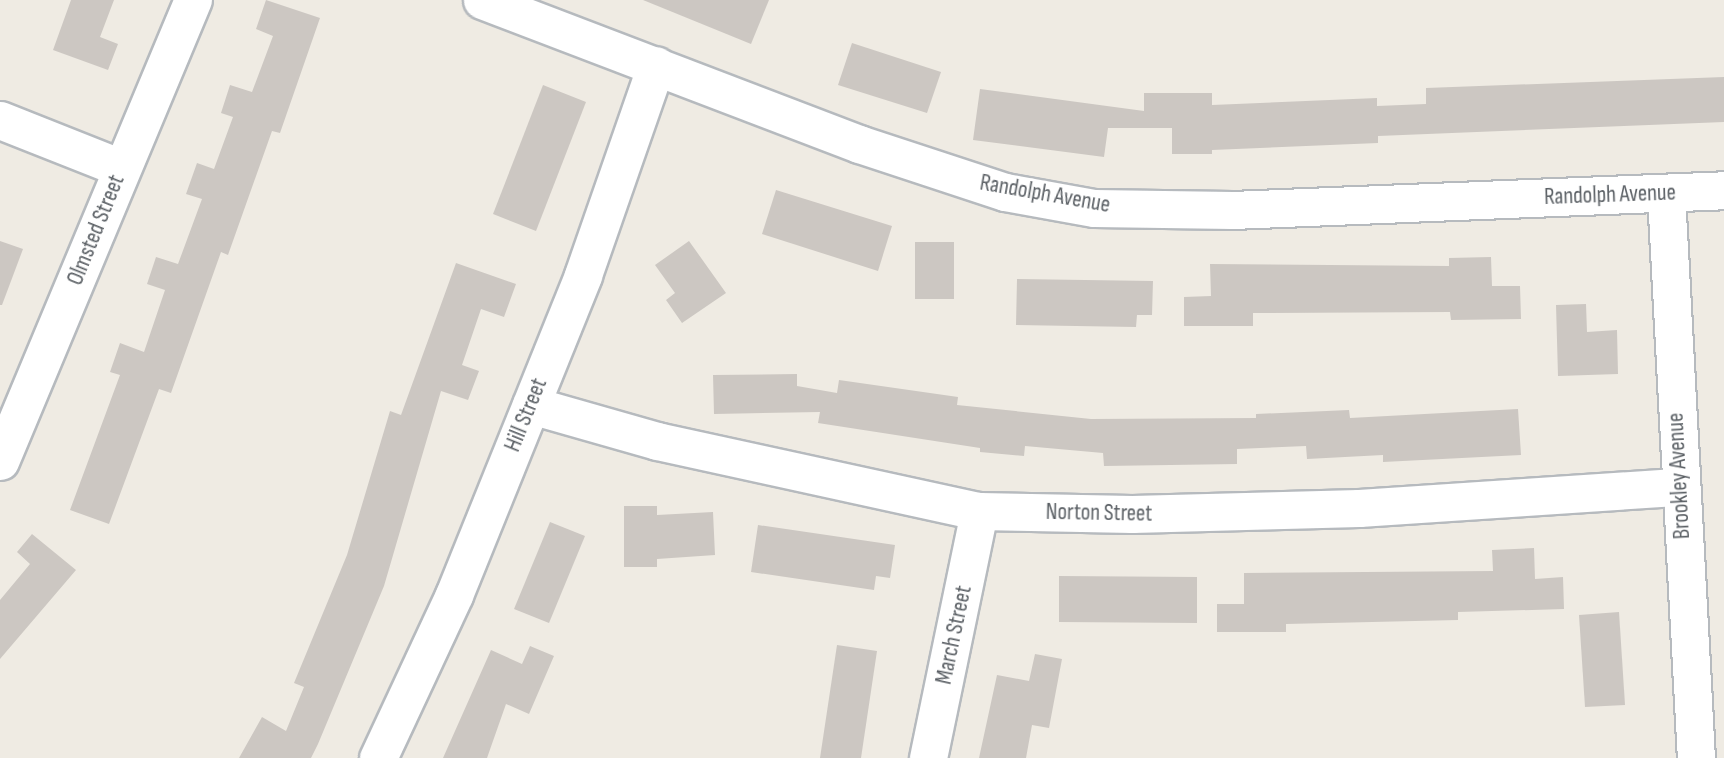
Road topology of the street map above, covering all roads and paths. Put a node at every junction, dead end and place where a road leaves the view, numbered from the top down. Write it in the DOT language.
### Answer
graph roads {
  1 [pos="193,0"];
  2 [pos="482,0"];
  3 [pos="656,65"];
  4 [pos="0,120"];
  5 [pos="121,168"];
  6 [pos="1724,190"];
  7 [pos="1666,194"];
  8 [pos="531,405"];
  9 [pos="0,461"];
  10 [pos="1679,487"];
  11 [pos="979,511"];
  12 [pos="377,758"];
  13 [pos="928,758"];
  14 [pos="1696,758"];
  1 -- 5 [label="street, Olmsted Street"];
  2 -- 3 [label="street, Randolph Avenue"];
  3 -- 7 [label="street, Randolph Avenue"];
  3 -- 8 [label="street, Hill Street"];
  4 -- 5 [label="street"];
  5 -- 9 [label="street, Olmsted Street"];
  6 -- 7 [label="street, Randolph Avenue"];
  7 -- 10 [label="street, Brookley Avenue"];
  8 -- 11 [label="street, Norton Street"];
  8 -- 12 [label="street, Hill Street"];
  10 -- 11 [label="street, Norton Street"];
  10 -- 14 [label="street, Brookley Avenue"];
  11 -- 13 [label="street, March Street"];
}
